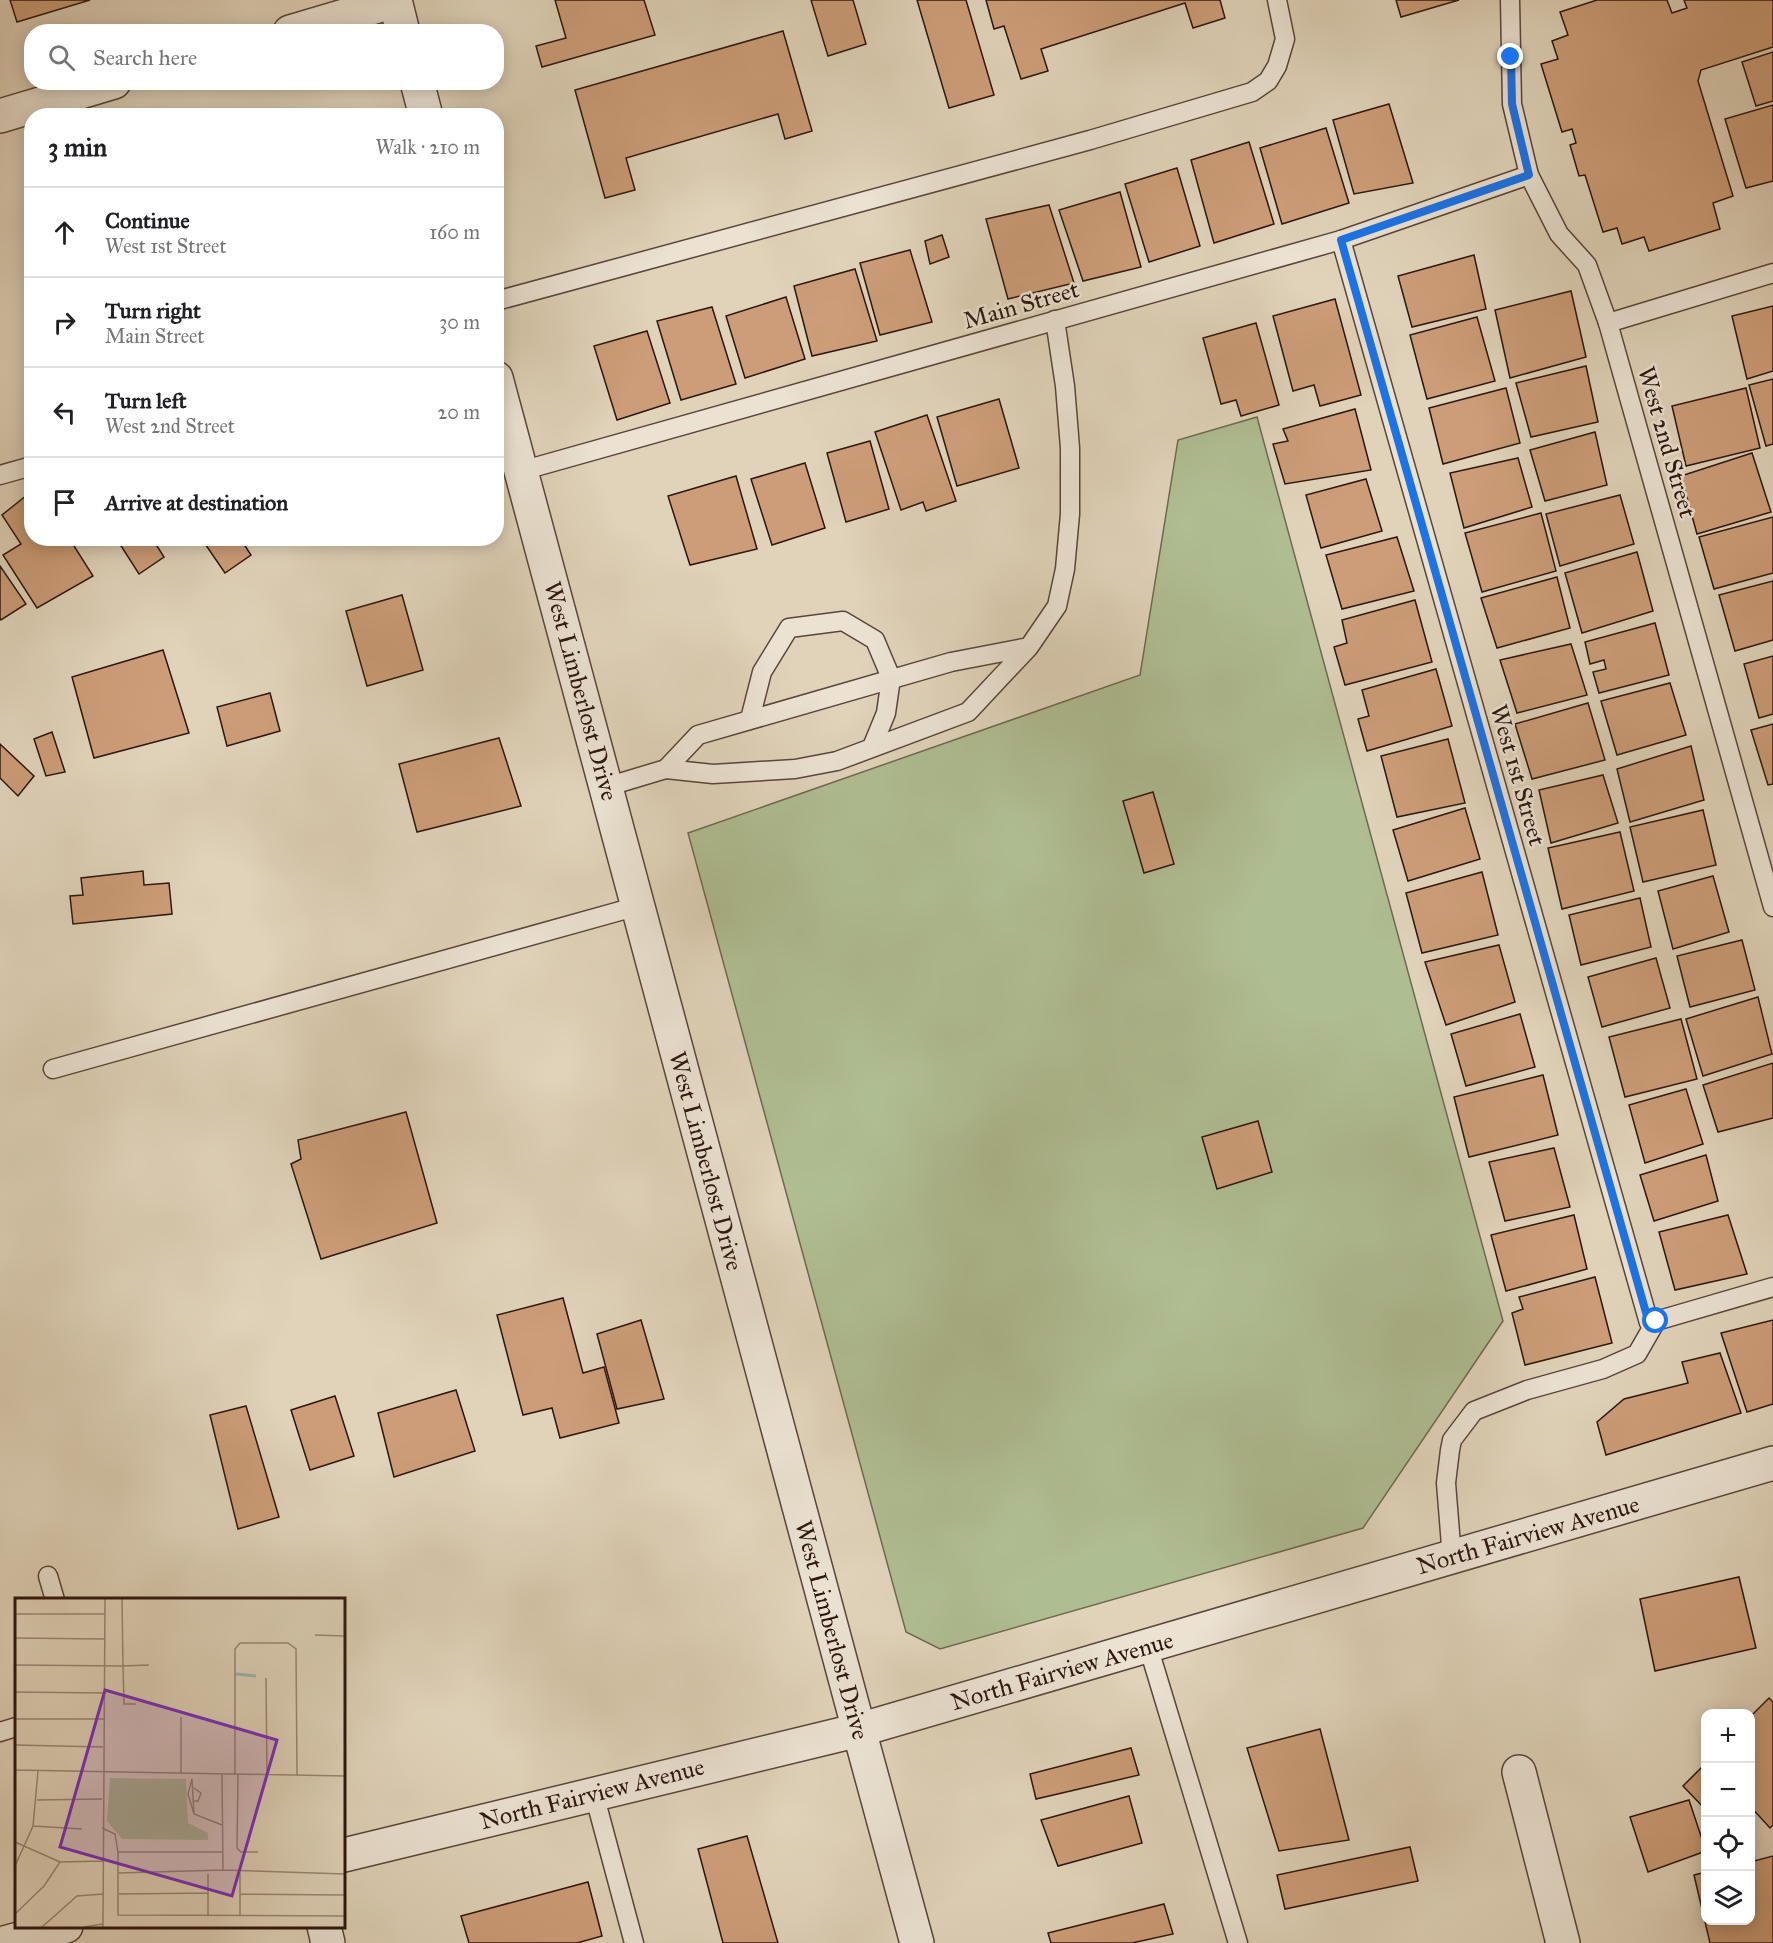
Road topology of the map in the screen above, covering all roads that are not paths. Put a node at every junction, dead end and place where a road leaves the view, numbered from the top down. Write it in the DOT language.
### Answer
graph roads {
  1 [pos="395,0"];
  2 [pos="1277,0"];
  3 [pos="1510,0"];
  4 [pos="316,24"];
  5 [pos="401,24"];
  6 [pos="87,90"];
  7 [pos="419,90"];
  8 [pos="27,108"];
  9 [pos="424,108"];
  10 [pos="24,109"];
  11 [pos="0,116"];
  12 [pos="1529,175"];
  13 [pos="1341,240"];
  14 [pos="1773,273"];
  15 [pos="504,300"];
  16 [pos="1055,320"];
  17 [pos="1608,323"];
  18 [pos="504,408"];
  19 [pos="24,468"];
  20 [pos="521,471"];
  21 [pos="0,475"];
  22 [pos="1029,647"];
  23 [pos="891,678"];
  24 [pos="750,719"];
  25 [pos="872,747"];
  26 [pos="666,769"];
  27 [pos="606,787"];
  28 [pos="638,906"];
  29 [pos="1773,907"];
  30 [pos="53,1069"];
  31 [pos="1773,1287"];
  32 [pos="1652,1322"];
  33 [pos="1773,1463"];
  34 [pos="1452,1558"];
  35 [pos="48,1576"];
  36 [pos="55,1598"];
  37 [pos="1148,1646"];
  38 [pos="15,1727"];
  39 [pos="859,1730"];
  40 [pos="0,1732"];
  41 [pos="1520,1772"];
  42 [pos="594,1794"];
  43 [pos="345,1855"];
  44 [pos="60,1928"];
  45 [pos="324,1928"];
  46 [pos="20,1941"];
  47 [pos="328,1943"];
  48 [pos="634,1943"];
  49 [pos="917,1943"];
  50 [pos="1238,1943"];
  51 [pos="1563,1943"];
  1 -- 4 [label="street"];
  1 -- 5 [label="street"];
  2 -- 15 [label="lane"];
  3 -- 12 [label="lane, West 2nd Street"];
  6 -- 8 [label="street"];
  7 -- 9 [label="street"];
  10 -- 11 [label="street"];
  12 -- 13 [label="lane, Main Street"];
  12 -- 17 [label="lane, West 2nd Street"];
  13 -- 16 [label="lane, Main Street"];
  13 -- 32 [label="lane, West 1st Street"];
  14 -- 17 [label="lane"];
  16 -- 20 [label="lane, Main Street"];
  16 -- 22 [label="lane"];
  17 -- 29 [label="lane, West 2nd Street"];
  18 -- 20 [label="street, West Limberlost Drive"];
  19 -- 21 [label="lane"];
  20 -- 27 [label="street, West Limberlost Drive"];
  22 -- 23 [label="lane"];
  22 -- 25 [label="lane"];
  23 -- 24 [label="lane"];
  23 -- 24 [label="lane"];
  23 -- 25 [label="lane"];
  24 -- 26 [label="lane"];
  25 -- 26 [label="lane"];
  26 -- 27 [label="lane"];
  27 -- 28 [label="street, West Limberlost Drive"];
  28 -- 30 [label="lane"];
  28 -- 39 [label="street, West Limberlost Drive"];
  31 -- 32 [label="lane"];
  32 -- 34 [label="lane"];
  33 -- 34 [label="street, North Fairview Avenue"];
  34 -- 37 [label="street, North Fairview Avenue"];
  35 -- 36 [label="lane"];
  37 -- 39 [label="street, North Fairview Avenue"];
  37 -- 50 [label="lane"];
  38 -- 40 [label="lane"];
  39 -- 42 [label="street, North Fairview Avenue"];
  39 -- 49 [label="street, West Limberlost Drive"];
  41 -- 51 [label="street"];
  42 -- 43 [label="street, North Fairview Avenue"];
  42 -- 48 [label="lane"];
  44 -- 46 [label="street"];
  45 -- 47 [label="street"];
}
